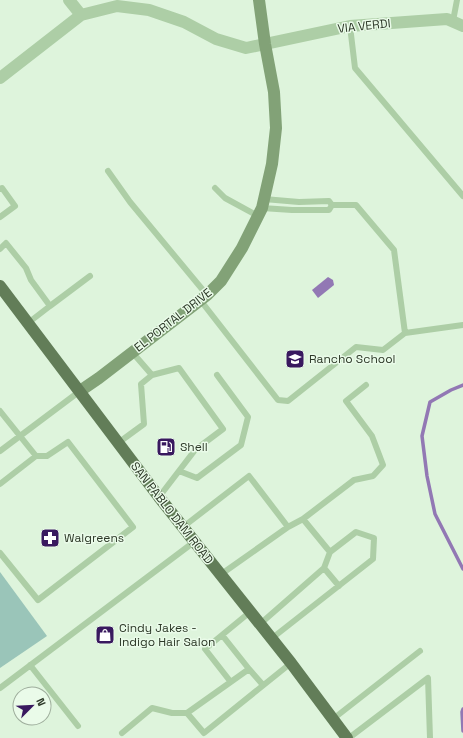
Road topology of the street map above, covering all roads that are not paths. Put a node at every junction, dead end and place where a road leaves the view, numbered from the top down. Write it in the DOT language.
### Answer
graph roads {
  1 [pos="69,0"];
  2 [pos="259,0"];
  3 [pos="457,0"];
  4 [pos="80,15"];
  5 [pos="458,23"];
  6 [pos="350,26"];
  7 [pos="265,44"];
  8 [pos="0,78"];
  9 [pos="108,171"];
  10 [pos="214,188"];
  11 [pos="0,189"];
  12 [pos="463,196"];
  13 [pos="332,205"];
  14 [pos="261,208"];
  15 [pos="0,217"];
  16 [pos="0,248"];
  17 [pos="90,276"];
  18 [pos="0,286"];
  19 [pos="204,298"];
  20 [pos="50,306"];
  21 [pos="28,323"];
  22 [pos="463,324"];
  23 [pos="405,333"];
  24 [pos="132,352"];
  25 [pos="152,375"];
  26 [pos="217,376"];
  27 [pos="366,385"];
  28 [pos="80,391"];
  29 [pos="0,411"];
  30 [pos="20,435"];
  31 [pos="118,443"];
  32 [pos="0,451"];
  33 [pos="36,456"];
  34 [pos="179,471"];
  35 [pos="0,484"];
  36 [pos="159,497"];
  37 [pos="303,519"];
  38 [pos="288,527"];
  39 [pos="183,528"];
  40 [pos="194,542"];
  41 [pos="330,552"];
  42 [pos="0,553"];
  43 [pos="324,568"];
  44 [pos="220,575"];
  45 [pos="339,586"];
  46 [pos="250,612"];
  47 [pos="260,624"];
  48 [pos="222,635"];
  49 [pos="271,639"];
  50 [pos="420,651"];
  51 [pos="290,663"];
  52 [pos="30,665"];
  53 [pos="248,669"];
  54 [pos="230,681"];
  55 [pos="263,685"];
  56 [pos="0,688"];
  57 [pos="187,713"];
  58 [pos="333,719"];
  59 [pos="78,726"];
  60 [pos="122,733"];
  61 [pos="348,738"];
  62 [pos="430,738"];
  1 -- 4 [label="street"];
  2 -- 7 [label="main road, EL PORTAL DRIVE"];
  3 -- 5 [label="lane"];
  4 -- 7 [label="street, VIA VERDI"];
  4 -- 8 [label="street"];
  5 -- 6 [label="street, VIA VERDI"];
  6 -- 7 [label="street, VIA VERDI"];
  6 -- 12 [label="lane"];
  7 -- 14 [label="main road, EL PORTAL DRIVE"];
  9 -- 19 [label="lane"];
  10 -- 14 [label="lane"];
  11 -- 15 [label="lane"];
  13 -- 14 [label="lane"];
  13 -- 14 [label="lane"];
  13 -- 23 [label="lane"];
  14 -- 19 [label="main road, EL PORTAL DRIVE"];
  16 -- 20 [label="lane"];
  17 -- 20 [label="lane"];
  18 -- 21 [label="main road, SAN PABLO DAM ROAD"];
  19 -- 23 [label="lane"];
  19 -- 24 [label="main road, EL PORTAL DRIVE"];
  20 -- 21 [label="lane"];
  21 -- 28 [label="main road, SAN PABLO DAM ROAD"];
  22 -- 23 [label="lane"];
  24 -- 25 [label="lane"];
  24 -- 28 [label="main road, EL PORTAL DRIVE"];
  25 -- 31 [label="lane"];
  25 -- 34 [label="lane"];
  26 -- 34 [label="lane"];
  27 -- 37 [label="lane"];
  28 -- 30 [label="lane"];
  28 -- 31 [label="main road, SAN PABLO DAM ROAD"];
  29 -- 30 [label="lane"];
  30 -- 32 [label="lane"];
  30 -- 33 [label="lane"];
  31 -- 36 [label="main road, SAN PABLO DAM ROAD"];
  33 -- 35 [label="lane"];
  33 -- 42 [label="lane"];
  34 -- 36 [label="lane"];
  36 -- 39 [label="main road, SAN PABLO DAM ROAD"];
  37 -- 38 [label="lane"];
  37 -- 41 [label="lane"];
  38 -- 39 [label="lane"];
  38 -- 44 [label="lane"];
  39 -- 40 [label="main road, SAN PABLO DAM ROAD"];
  40 -- 44 [label="main road, SAN PABLO DAM ROAD"];
  40 -- 52 [label="lane"];
  41 -- 43 [label="lane"];
  41 -- 45 [label="lane"];
  43 -- 45 [label="lane"];
  43 -- 47 [label="lane"];
  44 -- 46 [label="main road, SAN PABLO DAM ROAD"];
  45 -- 49 [label="lane"];
  46 -- 47 [label="main road, SAN PABLO DAM ROAD"];
  46 -- 48 [label="lane"];
  47 -- 49 [label="main road, SAN PABLO DAM ROAD"];
  48 -- 53 [label="lane"];
  48 -- 54 [label="lane"];
  49 -- 51 [label="main road, SAN PABLO DAM ROAD"];
  50 -- 58 [label="lane"];
  51 -- 55 [label="lane"];
  51 -- 58 [label="main road, SAN PABLO DAM ROAD"];
  52 -- 56 [label="lane"];
  52 -- 59 [label="lane"];
  53 -- 54 [label="lane"];
  53 -- 55 [label="lane"];
  54 -- 57 [label="lane"];
  55 -- 57 [label="lane"];
  57 -- 60 [label="lane"];
  58 -- 61 [label="main road, SAN PABLO DAM ROAD"];
  61 -- 62 [label="lane"];
}
